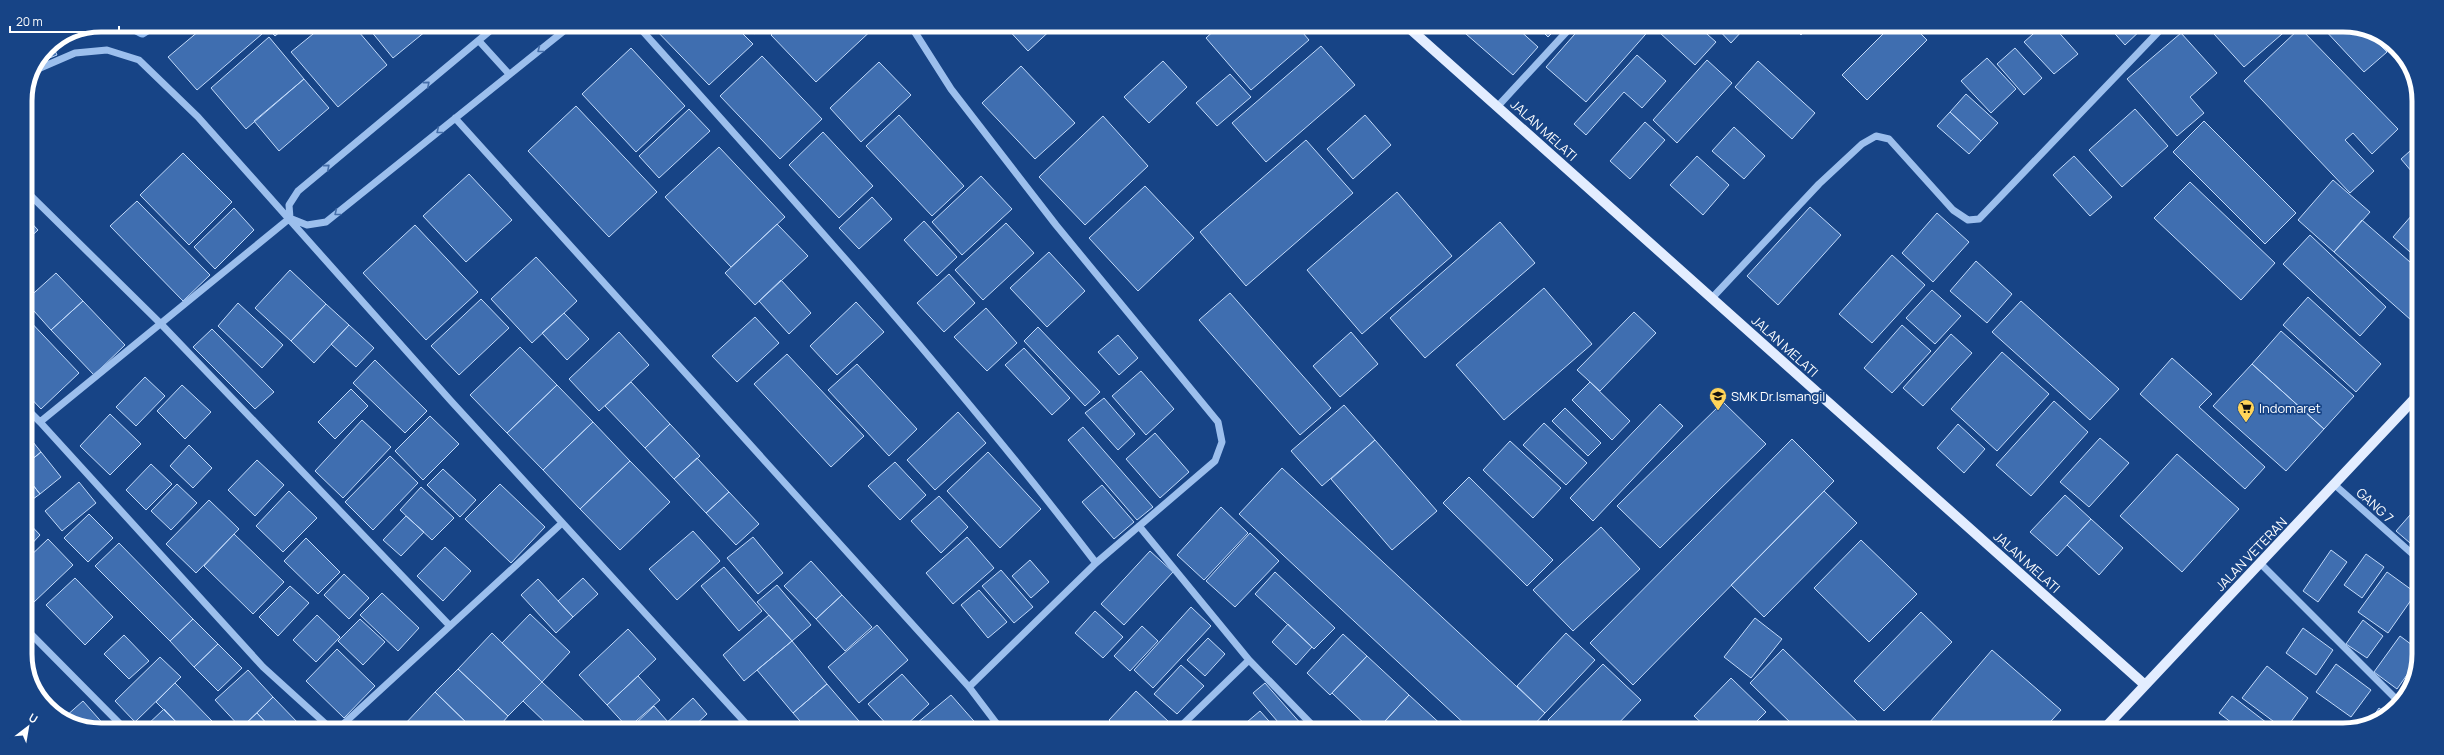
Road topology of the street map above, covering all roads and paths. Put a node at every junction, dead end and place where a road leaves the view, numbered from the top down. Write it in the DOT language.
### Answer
graph roads {
  1 [pos="489,32"];
  2 [pos="562,32"];
  3 [pos="643,32"];
  4 [pos="915,32"];
  5 [pos="1415,32"];
  6 [pos="1566,32"];
  7 [pos="2158,32"];
  8 [pos="479,40"];
  9 [pos="41,68"];
  10 [pos="509,74"];
  11 [pos="1498,106"];
  12 [pos="455,118"];
  13 [pos="32,197"];
  14 [pos="290,218"];
  15 [pos="1712,298"];
  16 [pos="161,324"];
  17 [pos="2412,402"];
  18 [pos="32,414"];
  19 [pos="40,422"];
  20 [pos="2335,485"];
  21 [pos="562,523"];
  22 [pos="1139,526"];
  23 [pos="2412,554"];
  24 [pos="1096,563"];
  25 [pos="2260,563"];
  26 [pos="450,626"];
  27 [pos="32,635"];
  28 [pos="1249,660"];
  29 [pos="2145,685"];
  30 [pos="969,687"];
  31 [pos="2395,698"];
  32 [pos="119,723"];
  33 [pos="325,723"];
  34 [pos="344,723"];
  35 [pos="745,723"];
  36 [pos="996,723"];
  37 [pos="1184,723"];
  38 [pos="1310,723"];
  39 [pos="2110,723"];
  1 -- 8 [label="street"];
  2 -- 10 [label="street, one-way"];
  3 -- 24 [label="street"];
  4 -- 22 [label="street"];
  5 -- 11 [label="main road, JALAN MELATI"];
  6 -- 11 [label="street"];
  7 -- 15 [label="street"];
  8 -- 10 [label="street"];
  14 -- 8 [label="street, one-way"];
  9 -- 14 [label="street"];
  10 -- 12 [label="street"];
  11 -- 15 [label="main road, JALAN MELATI"];
  12 -- 14 [label="street, one-way"];
  12 -- 30 [label="street"];
  13 -- 16 [label="street"];
  14 -- 16 [label="street"];
  14 -- 21 [label="street"];
  15 -- 29 [label="main road, JALAN MELATI"];
  16 -- 19 [label="street"];
  16 -- 26 [label="street"];
  17 -- 20 [label="main road, JALAN VETERAN"];
  18 -- 19 [label="street"];
  19 -- 33 [label="street"];
  20 -- 23 [label="street, GANG 7"];
  20 -- 25 [label="main road, JALAN VETERAN"];
  21 -- 26 [label="street"];
  21 -- 35 [label="street"];
  22 -- 24 [label="street"];
  22 -- 28 [label="street"];
  24 -- 30 [label="street"];
  25 -- 29 [label="main road, JALAN VETERAN"];
  25 -- 31 [label="street"];
  26 -- 34 [label="street"];
  27 -- 32 [label="street"];
  28 -- 37 [label="street"];
  28 -- 38 [label="street"];
  29 -- 39 [label="main road, JALAN VETERAN"];
  30 -- 36 [label="street"];
}
